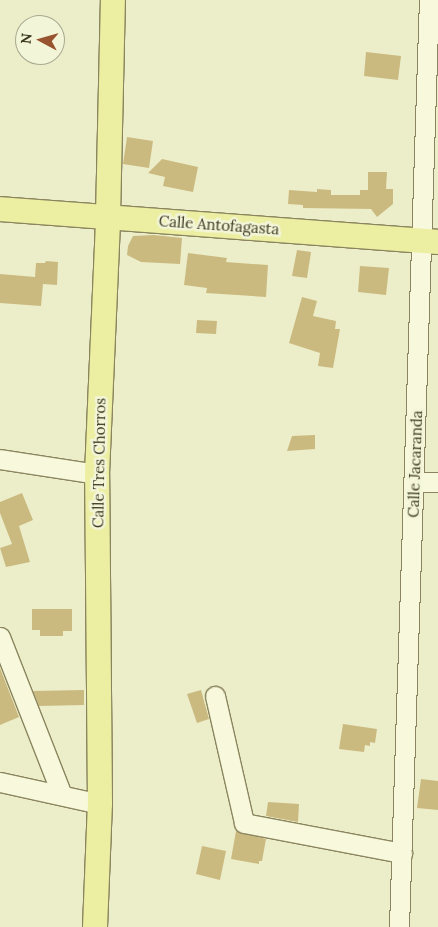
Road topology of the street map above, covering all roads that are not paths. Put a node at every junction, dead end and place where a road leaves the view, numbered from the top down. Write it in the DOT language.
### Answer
graph roads {
  1 [pos="113,0"];
  2 [pos="429,0"];
  3 [pos="0,209"];
  4 [pos="108,217"];
  5 [pos="430,242"];
  6 [pos="0,460"];
  7 [pos="97,474"];
  8 [pos="415,482"];
  9 [pos="438,482"];
  10 [pos="0,637"];
  11 [pos="215,696"];
  12 [pos="0,782"];
  13 [pos="62,795"];
  14 [pos="100,804"];
  15 [pos="402,854"];
  16 [pos="95,927"];
  17 [pos="399,927"];
  1 -- 4 [label="main road, Calle Tres Chorros"];
  2 -- 5 [label="street, Calle Jacaranda"];
  3 -- 4 [label="main road, Calle Antofagasta"];
  4 -- 5 [label="main road, Calle Antofagasta"];
  4 -- 7 [label="main road, Calle Tres Chorros"];
  5 -- 8 [label="street, Calle Jacaranda"];
  6 -- 7 [label="street"];
  7 -- 14 [label="main road, Calle Tres Chorros"];
  8 -- 9 [label="street"];
  8 -- 15 [label="street, Calle Jacaranda"];
  10 -- 13 [label="street"];
  11 -- 15 [label="street"];
  12 -- 13 [label="street"];
  13 -- 14 [label="street"];
  14 -- 16 [label="main road, Calle Tres Chorros"];
  15 -- 17 [label="street, Calle Jacaranda"];
}
